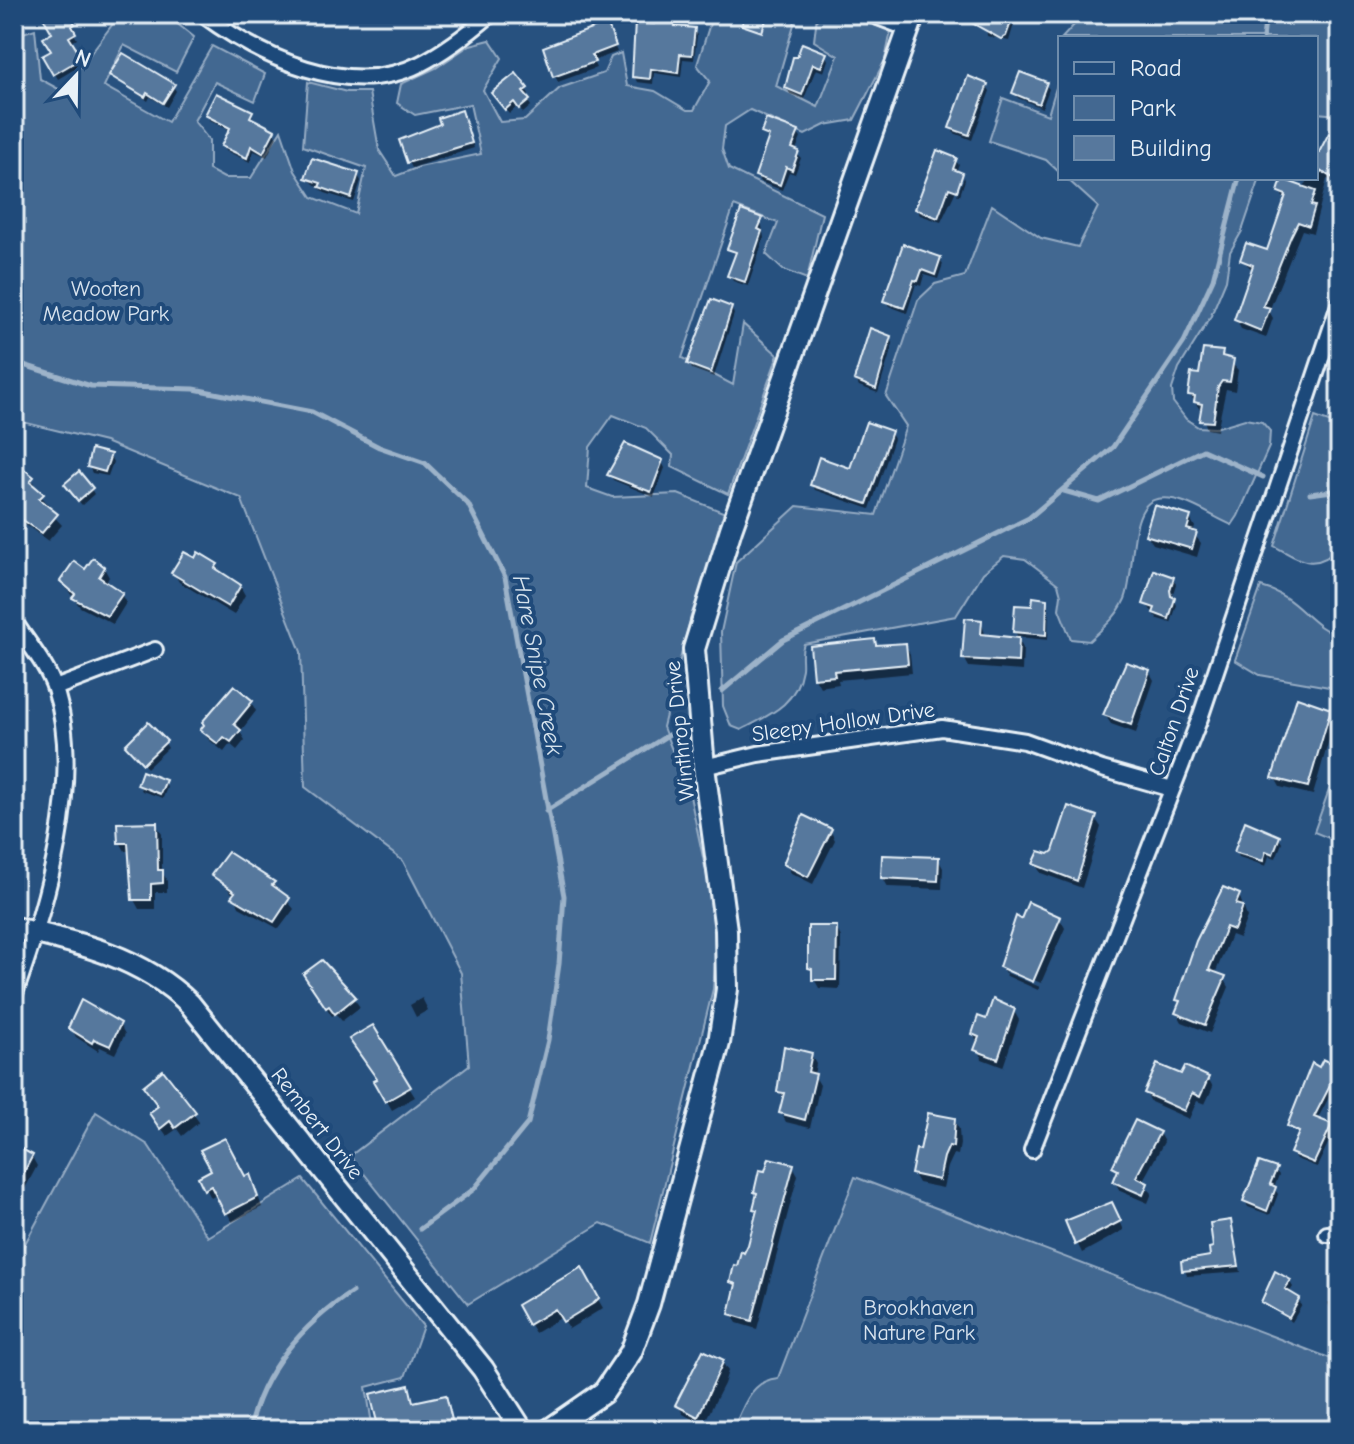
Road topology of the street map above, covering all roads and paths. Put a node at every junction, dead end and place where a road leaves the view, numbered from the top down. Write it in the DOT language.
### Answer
graph roads {
  1 [pos="202,14"];
  2 [pos="491,14"];
  3 [pos="870,14"];
  4 [pos="912,21"];
  5 [pos="1340,302"];
  6 [pos="14,621"];
  7 [pos="155,650"];
  8 [pos="55,688"];
  9 [pos="704,767"];
  10 [pos="1172,789"];
  11 [pos="24,930"];
  12 [pos="14,996"];
  13 [pos="1032,1150"];
  14 [pos="522,1430"];
  15 [pos="549,1430"];
  1 -- 2 [label="street"];
  3 -- 4 [label="street"];
  4 -- 9 [label="street, Winthrop Drive"];
  5 -- 10 [label="street, Calton Drive"];
  6 -- 8 [label="street"];
  7 -- 8 [label="street"];
  8 -- 11 [label="street"];
  9 -- 10 [label="street, Sleepy Hollow Drive"];
  9 -- 15 [label="street, Winthrop Drive"];
  10 -- 13 [label="street, Calton Drive"];
  11 -- 12 [label="street"];
  11 -- 14 [label="street, Rembert Drive"];
}
